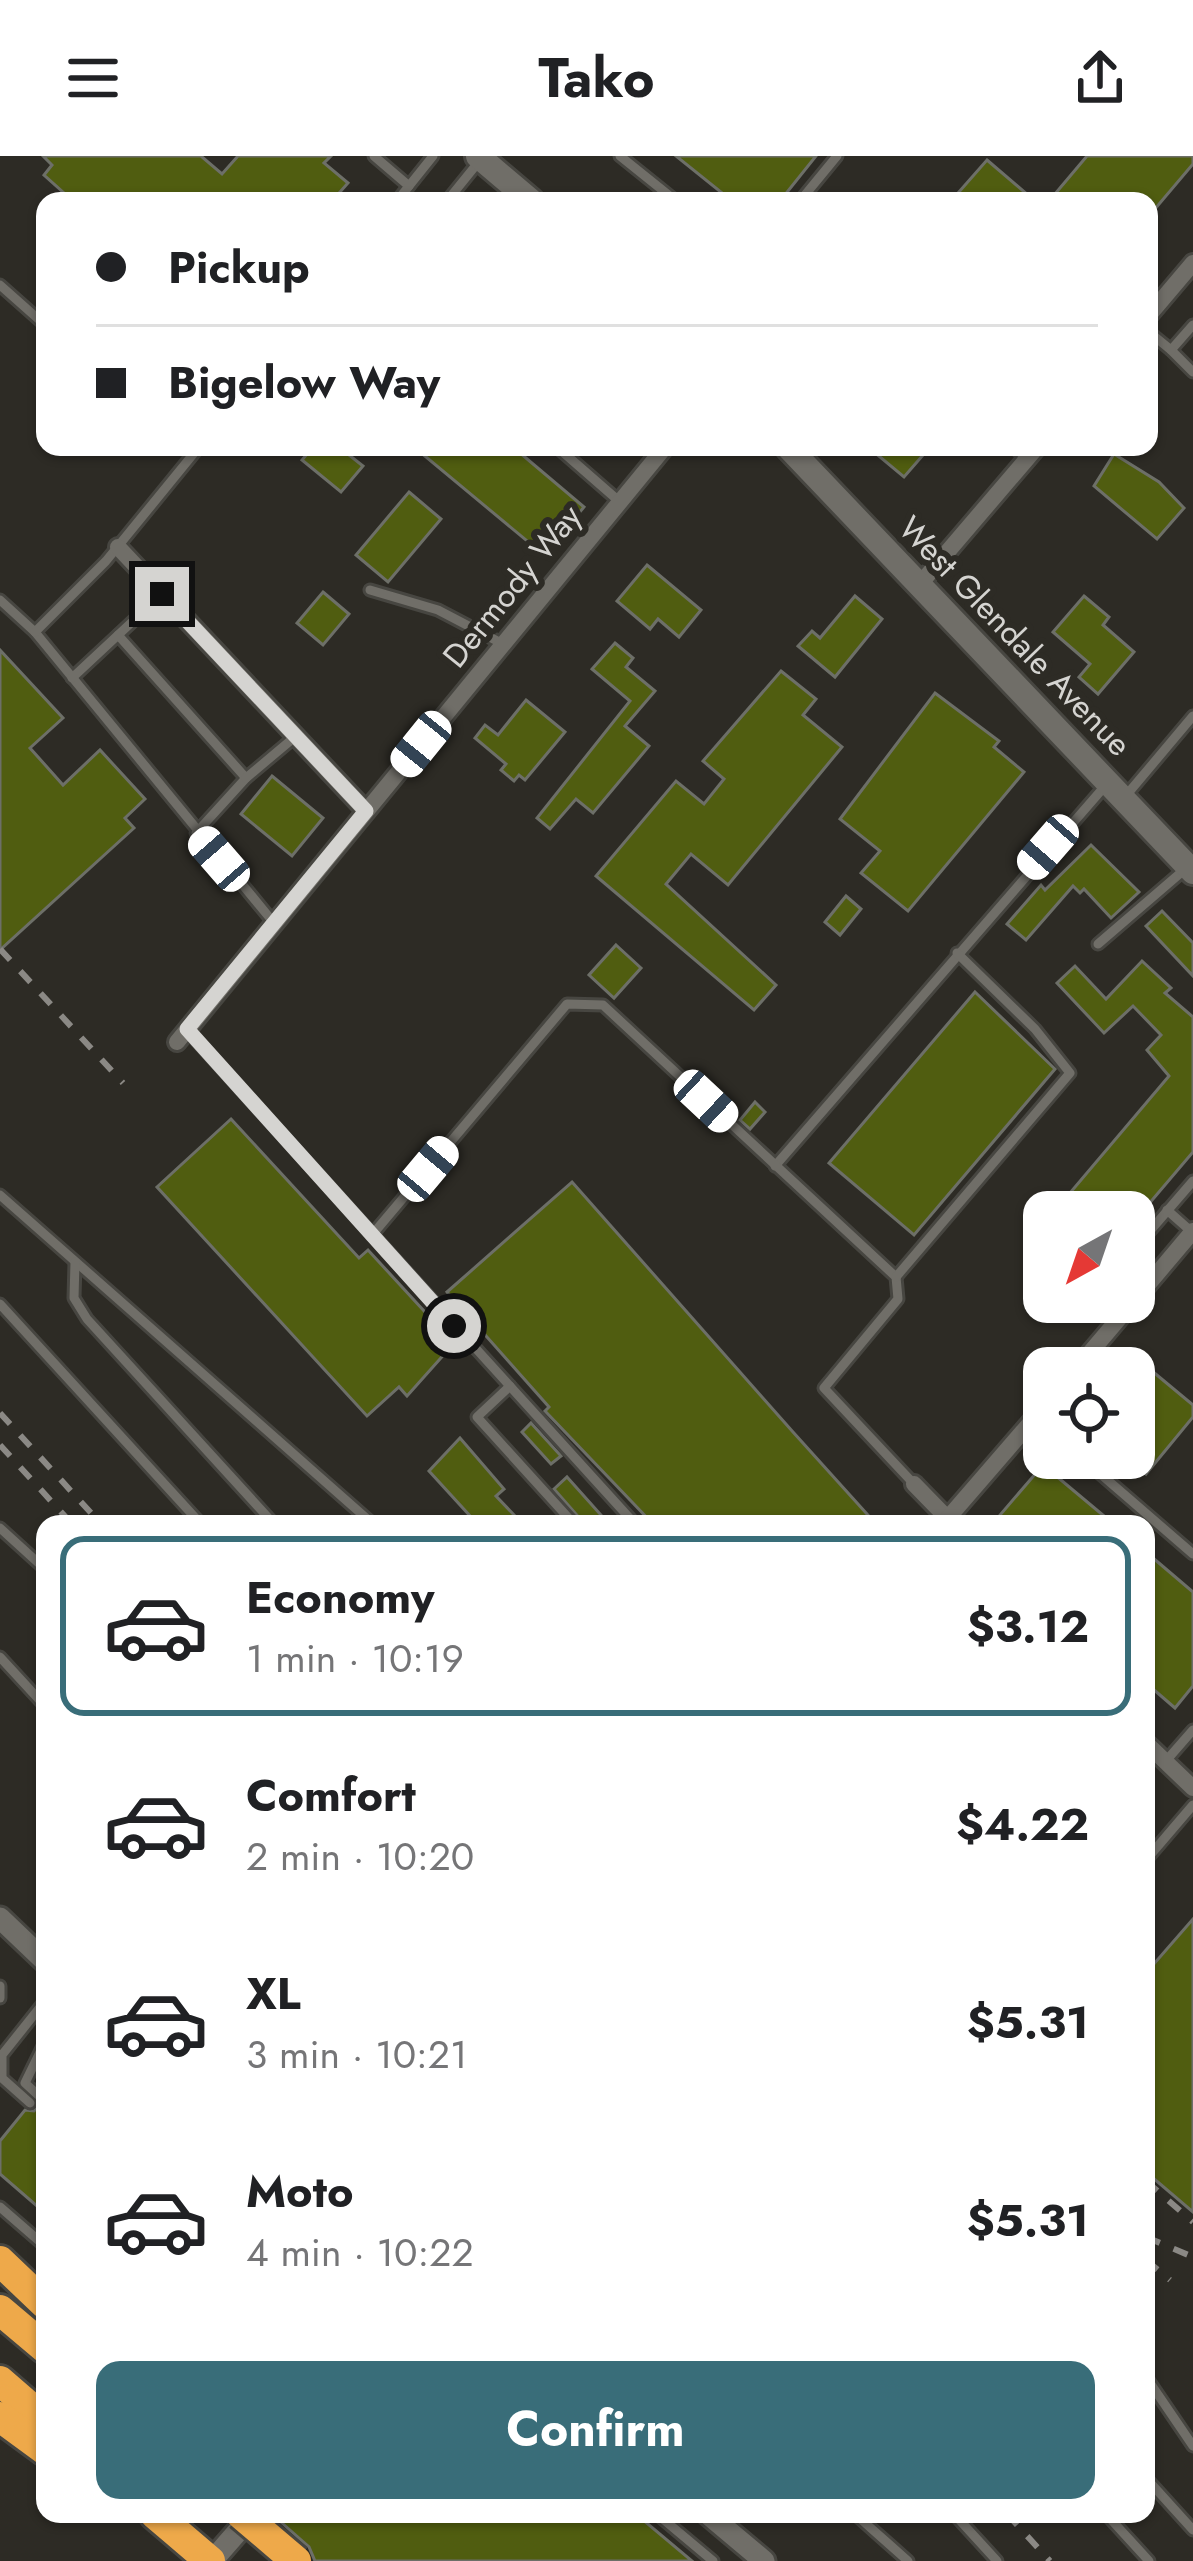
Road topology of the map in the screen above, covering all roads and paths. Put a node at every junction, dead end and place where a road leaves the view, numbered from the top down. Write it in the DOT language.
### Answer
graph roads {
  1 [pos="374,156"];
  2 [pos="434,156"];
  3 [pos="620,156"];
  4 [pos="837,156"];
  5 [pos="479,158"];
  6 [pos="409,186"];
  7 [pos="404,192"];
  8 [pos="458,192"];
  9 [pos="519,192"];
  10 [pos="665,192"];
  11 [pos="807,192"];
  12 [pos="1193,263"];
  13 [pos="1187,283"];
  14 [pos="0,285"];
  15 [pos="1158,307"];
  16 [pos="36,317"];
  17 [pos="1193,325"];
  18 [pos="1158,339"];
  19 [pos="1172,350"];
  20 [pos="1193,373"];
  21 [pos="187,456"];
  22 [pos="567,456"];
  23 [pos="658,456"];
  24 [pos="797,456"];
  25 [pos="1022,456"];
  26 [pos="620,502"];
  27 [pos="118,547"];
  28 [pos="920,584"];
  29 [pos="370,590"];
  30 [pos="162,594"];
  31 [pos="0,599"];
  32 [pos="34,632"];
  33 [pos="118,635"];
  34 [pos="503,644"];
  35 [pos="72,678"];
  36 [pos="1193,716"];
  37 [pos="296,736"];
  38 [pos="246,778"];
  39 [pos="1116,790"];
  40 [pos="366,811"];
  41 [pos="196,833"];
  42 [pos="1191,869"];
  43 [pos="274,923"];
  44 [pos="1098,944"];
  45 [pos="957,953"];
  46 [pos="182,1035"];
  47 [pos="776,1166"];
  48 [pos="1193,1181"];
  49 [pos="0,1195"];
  50 [pos="1167,1210"];
  51 [pos="1155,1225"];
  52 [pos="1193,1232"];
  53 [pos="372,1235"];
  54 [pos="75,1262"];
  55 [pos="1155,1276"];
  56 [pos="896,1277"];
  57 [pos="0,1304"];
  58 [pos="1115,1323"];
  59 [pos="1095,1347"];
  60 [pos="510,1386"];
  61 [pos="1023,1437"];
  62 [pos="1107,1479"];
  63 [pos="914,1484"];
  64 [pos="1143,1510"];
  65 [pos="193,1515"];
  66 [pos="266,1515"];
  67 [pos="363,1515"];
  68 [pos="566,1515"];
  69 [pos="626,1515"];
  70 [pos="945,1515"];
  71 [pos="956,1515"];
  72 [pos="1139,1515"];
  73 [pos="1149,1515"];
  74 [pos="1155,1521"];
  75 [pos="0,1528"];
  76 [pos="1193,1554"];
  77 [pos="36,1561"];
  78 [pos="0,1657"];
  79 [pos="36,1696"];
  80 [pos="1193,1730"];
  81 [pos="1155,1752"];
  82 [pos="1165,1762"];
  83 [pos="1193,1788"];
  84 [pos="1193,1805"];
  85 [pos="1155,1849"];
  86 [pos="0,1918"];
  87 [pos="36,1952"];
  88 [pos="0,1986"];
  89 [pos="1,1997"];
  90 [pos="36,2012"];
  91 [pos="36,2060"];
  92 [pos="0,2207"];
  93 [pos="36,2238"];
  94 [pos="0,2261"];
  95 [pos="36,2295"];
  96 [pos="0,2310"];
  97 [pos="36,2340"];
  98 [pos="0,2381"];
  99 [pos="1155,2391"];
  100 [pos="36,2412"];
  101 [pos="0,2417"];
  102 [pos="36,2443"];
  103 [pos="1193,2446"];
  104 [pos="1155,2488"];
  105 [pos="157,2523"];
  106 [pos="164,2523"];
  107 [pos="245,2523"];
  108 [pos="252,2523"];
  109 [pos="668,2523"];
  110 [pos="719,2523"];
  111 [pos="865,2523"];
  112 [pos="962,2523"];
  113 [pos="1114,2523"];
  114 [pos="1193,2530"];
  115 [pos="184,2540"];
  116 [pos="211,2561"];
  117 [pos="296,2561"];
  118 [pos="713,2561"];
  119 [pos="764,2561"];
  120 [pos="908,2561"];
  121 [pos="997,2561"];
  122 [pos="1149,2561"];
  1 -- 6 [label="lane"];
  2 -- 6 [label="lane"];
  3 -- 10 [label="lane"];
  4 -- 11 [label="lane"];
  5 -- 8 [label="lane"];
  5 -- 9 [label="main road"];
  6 -- 7 [label="lane"];
  12 -- 13 [label="street"];
  13 -- 15 [label="street"];
  14 -- 16 [label="lane"];
  17 -- 19 [label="lane"];
  18 -- 19 [label="lane"];
  19 -- 20 [label="lane"];
  21 -- 27 [label="lane"];
  22 -- 26 [label="lane"];
  23 -- 26 [label="street, Dermody Way"];
  24 -- 28 [label="main road, West Glendale Avenue"];
  25 -- 28 [label="street"];
  26 -- 34 [label="street, Dermody Way"];
  27 -- 30 [label="street"];
  27 -- 32 [label="lane"];
  28 -- 39 [label="main road, West Glendale Avenue"];
  29 -- 34 [label="lane"];
  30 -- 33 [label="lane"];
  30 -- 37 [label="street"];
  31 -- 32 [label="lane"];
  32 -- 35 [label="lane"];
  33 -- 35 [label="lane"];
  33 -- 38 [label="lane"];
  34 -- 40 [label="street, Dermody Way"];
  35 -- 41 [label="lane"];
  36 -- 39 [label="lane"];
  37 -- 38 [label="lane"];
  37 -- 40 [label="street"];
  38 -- 41 [label="lane"];
  39 -- 42 [label="main road, West Glendale Avenue"];
  39 -- 45 [label="lane"];
  40 -- 43 [label="street, Dermody Way"];
  41 -- 43 [label="lane"];
  42 -- 44 [label="lane"];
  43 -- 46 [label="street, Dermody Way"];
  45 -- 47 [label="lane"];
  45 -- 56 [label="lane"];
  46 -- 53 [label="lane"];
  47 -- 53 [label="lane"];
  47 -- 56 [label="lane"];
  48 -- 50 [label="lane"];
  49 -- 54 [label="lane"];
  50 -- 51 [label="lane"];
  50 -- 52 [label="lane"];
  52 -- 55 [label="street"];
  53 -- 60 [label="lane"];
  54 -- 66 [label="lane"];
  54 -- 67 [label="lane"];
  56 -- 63 [label="lane"];
  57 -- 65 [label="lane"];
  58 -- 59 [label="street"];
  60 -- 68 [label="lane"];
  60 -- 69 [label="lane"];
  61 -- 71 [label="street"];
  62 -- 64 [label="lane"];
  63 -- 70 [label="street"];
  64 -- 72 [label="lane"];
  64 -- 73 [label="lane"];
  74 -- 76 [label="lane"];
  75 -- 77 [label="lane"];
  78 -- 79 [label="lane"];
  80 -- 82 [label="lane"];
  81 -- 82 [label="street"];
  82 -- 83 [label="street"];
  84 -- 85 [label="lane"];
  86 -- 87 [label="street"];
  88 -- 89 [label="lane"];
  90 -- 91 [label="lane"];
  92 -- 93 [label="lane"];
  94 -- 95 [label="highway"];
  96 -- 97 [label="highway"];
  98 -- 100 [label="highway"];
  99 -- 103 [label="lane"];
  101 -- 102 [label="highway"];
  104 -- 114 [label="lane"];
  105 -- 115 [label="highway"];
  106 -- 115 [label="highway"];
  107 -- 116 [label="street"];
  108 -- 117 [label="highway, bridge"];
  109 -- 118 [label="lane"];
  110 -- 119 [label="street"];
  111 -- 120 [label="lane"];
  112 -- 121 [label="lane"];
  113 -- 122 [label="lane"];
  115 -- 116 [label="highway"];
}
